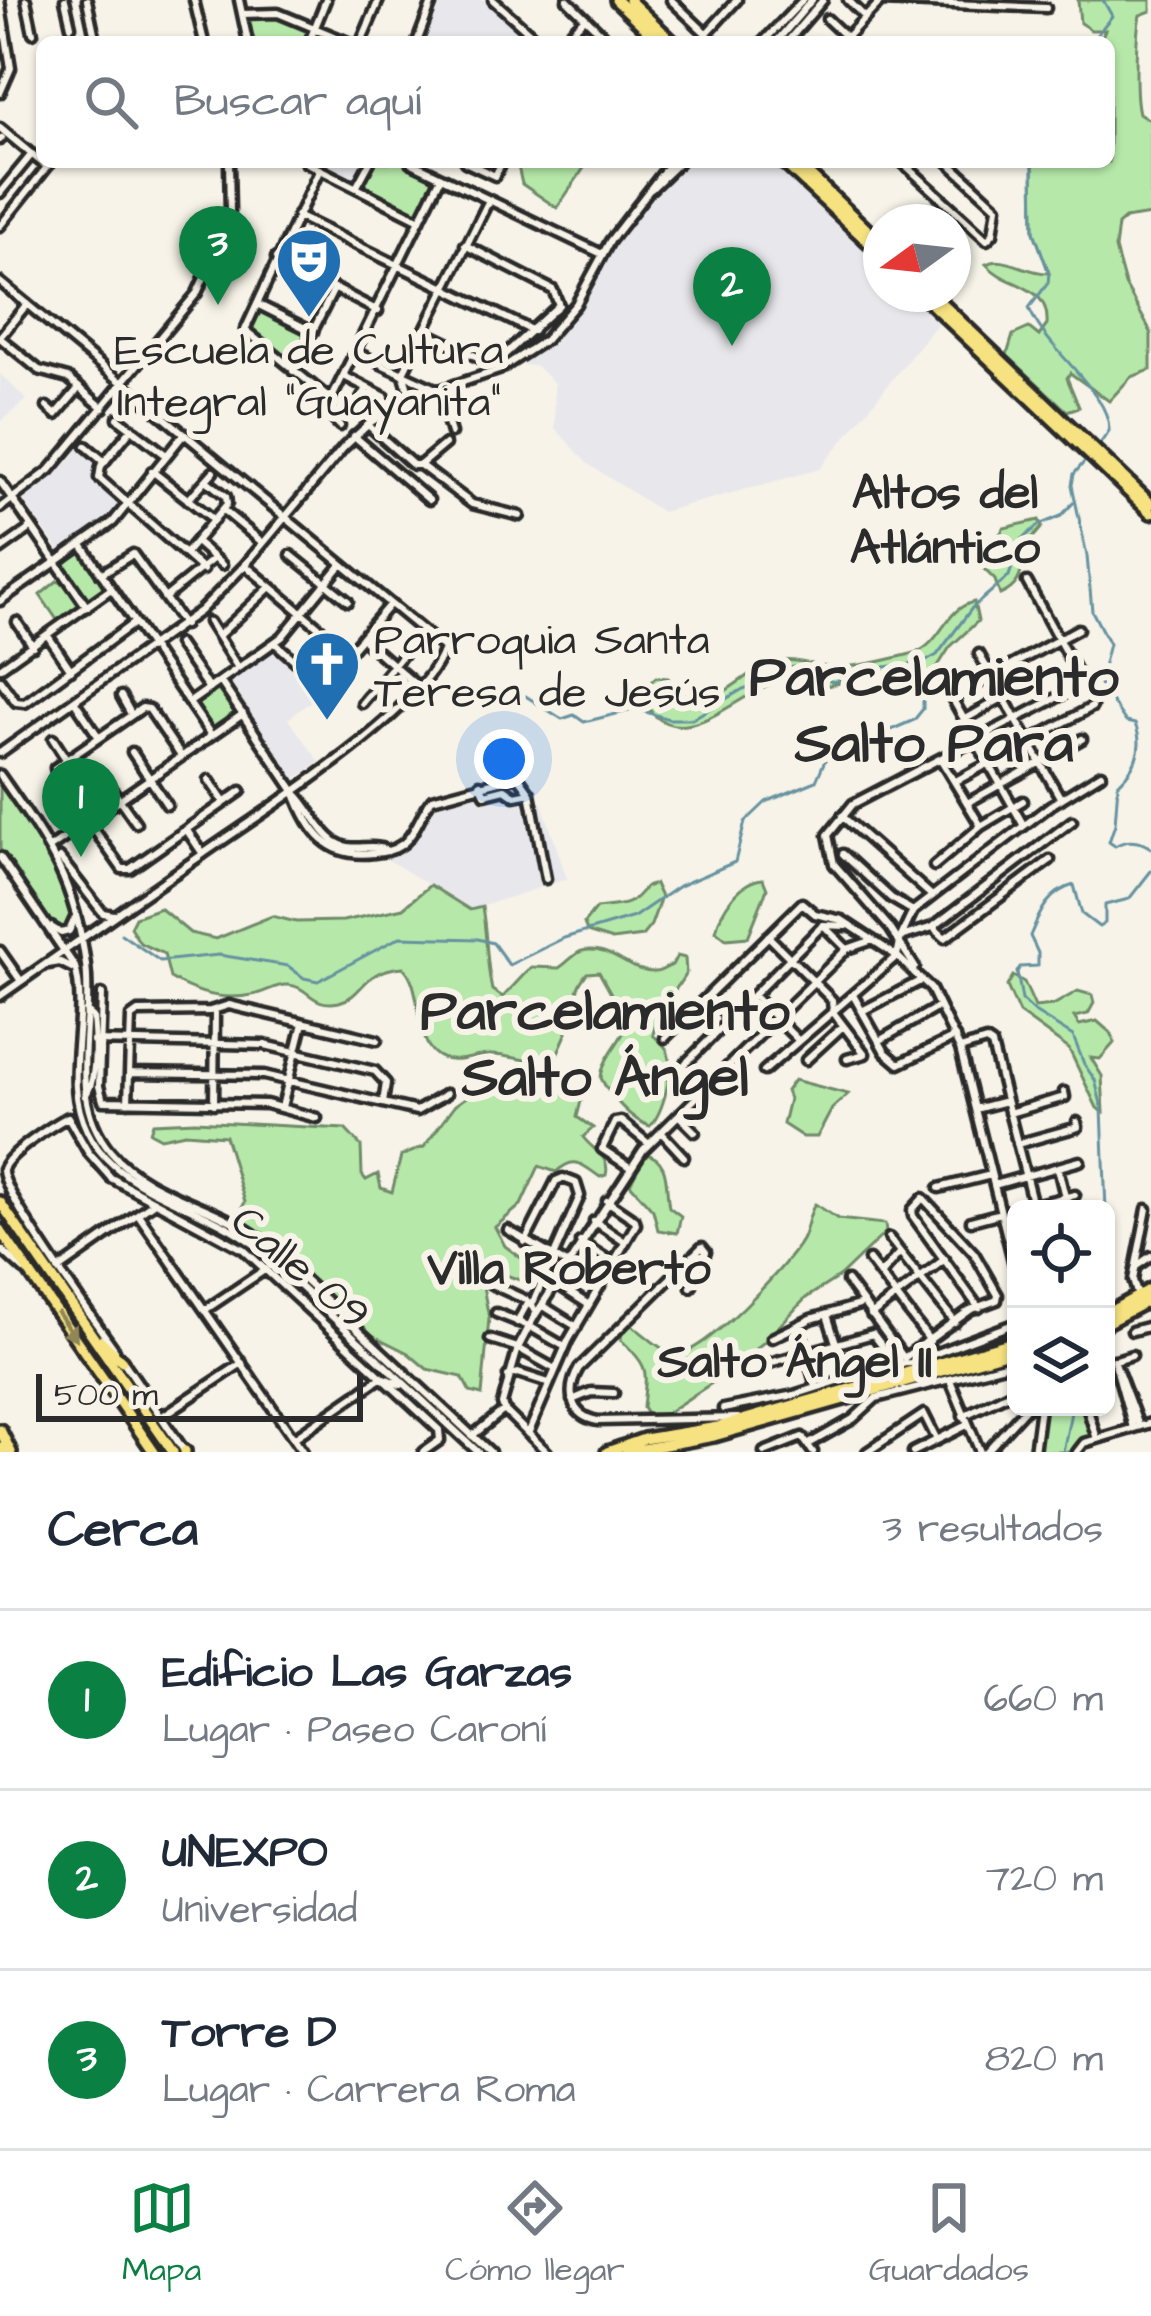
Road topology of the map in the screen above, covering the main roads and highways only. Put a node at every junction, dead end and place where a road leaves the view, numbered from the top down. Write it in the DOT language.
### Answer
graph roads {
  1 [pos="616,0"];
  2 [pos="628,0"];
  3 [pos="655,36"];
  4 [pos="667,36"];
  5 [pos="789,168"];
  6 [pos="802,168"];
  7 [pos="863,226"];
  8 [pos="863,237"];
  9 [pos="941,312"];
  10 [pos="950,312"];
  11 [pos="1087,445"];
  12 [pos="1102,461"];
  13 [pos="1151,504"];
  14 [pos="1151,513"];
  15 [pos="0,1202"];
  16 [pos="0,1230"];
  17 [pos="1151,1289"];
  18 [pos="1151,1299"];
  19 [pos="1115,1313"];
  20 [pos="1115,1315"];
  21 [pos="79,1317"];
  22 [pos="1007,1344"];
  23 [pos="1007,1352"];
  24 [pos="122,1360"];
  25 [pos="945,1366"];
  26 [pos="0,1430"];
  27 [pos="4,1450"];
  28 [pos="154,1452"];
  29 [pos="172,1452"];
  30 [pos="607,1452"];
  31 [pos="627,1452"];
  1 -- 3 [label="main road"];
  2 -- 4 [label="main road"];
  5 -- 8 [label="main road"];
  6 -- 7 [label="main road"];
  9 -- 11 [label="main road"];
  10 -- 11 [label="main road"];
  11 -- 12 [label="main road"];
  12 -- 13 [label="main road"];
  12 -- 14 [label="main road"];
  15 -- 21 [label="main road"];
  16 -- 28 [label="main road, one-way"];
  17 -- 19 [label="main road"];
  18 -- 20 [label="main road"];
  21 -- 24 [label="main road"];
  21 -- 29 [label="main road"];
  22 -- 25 [label="main road"];
  23 -- 25 [label="main road"];
  25 -- 30 [label="main road"];
  25 -- 31 [label="main road"];
  26 -- 27 [label="main road"];
}
